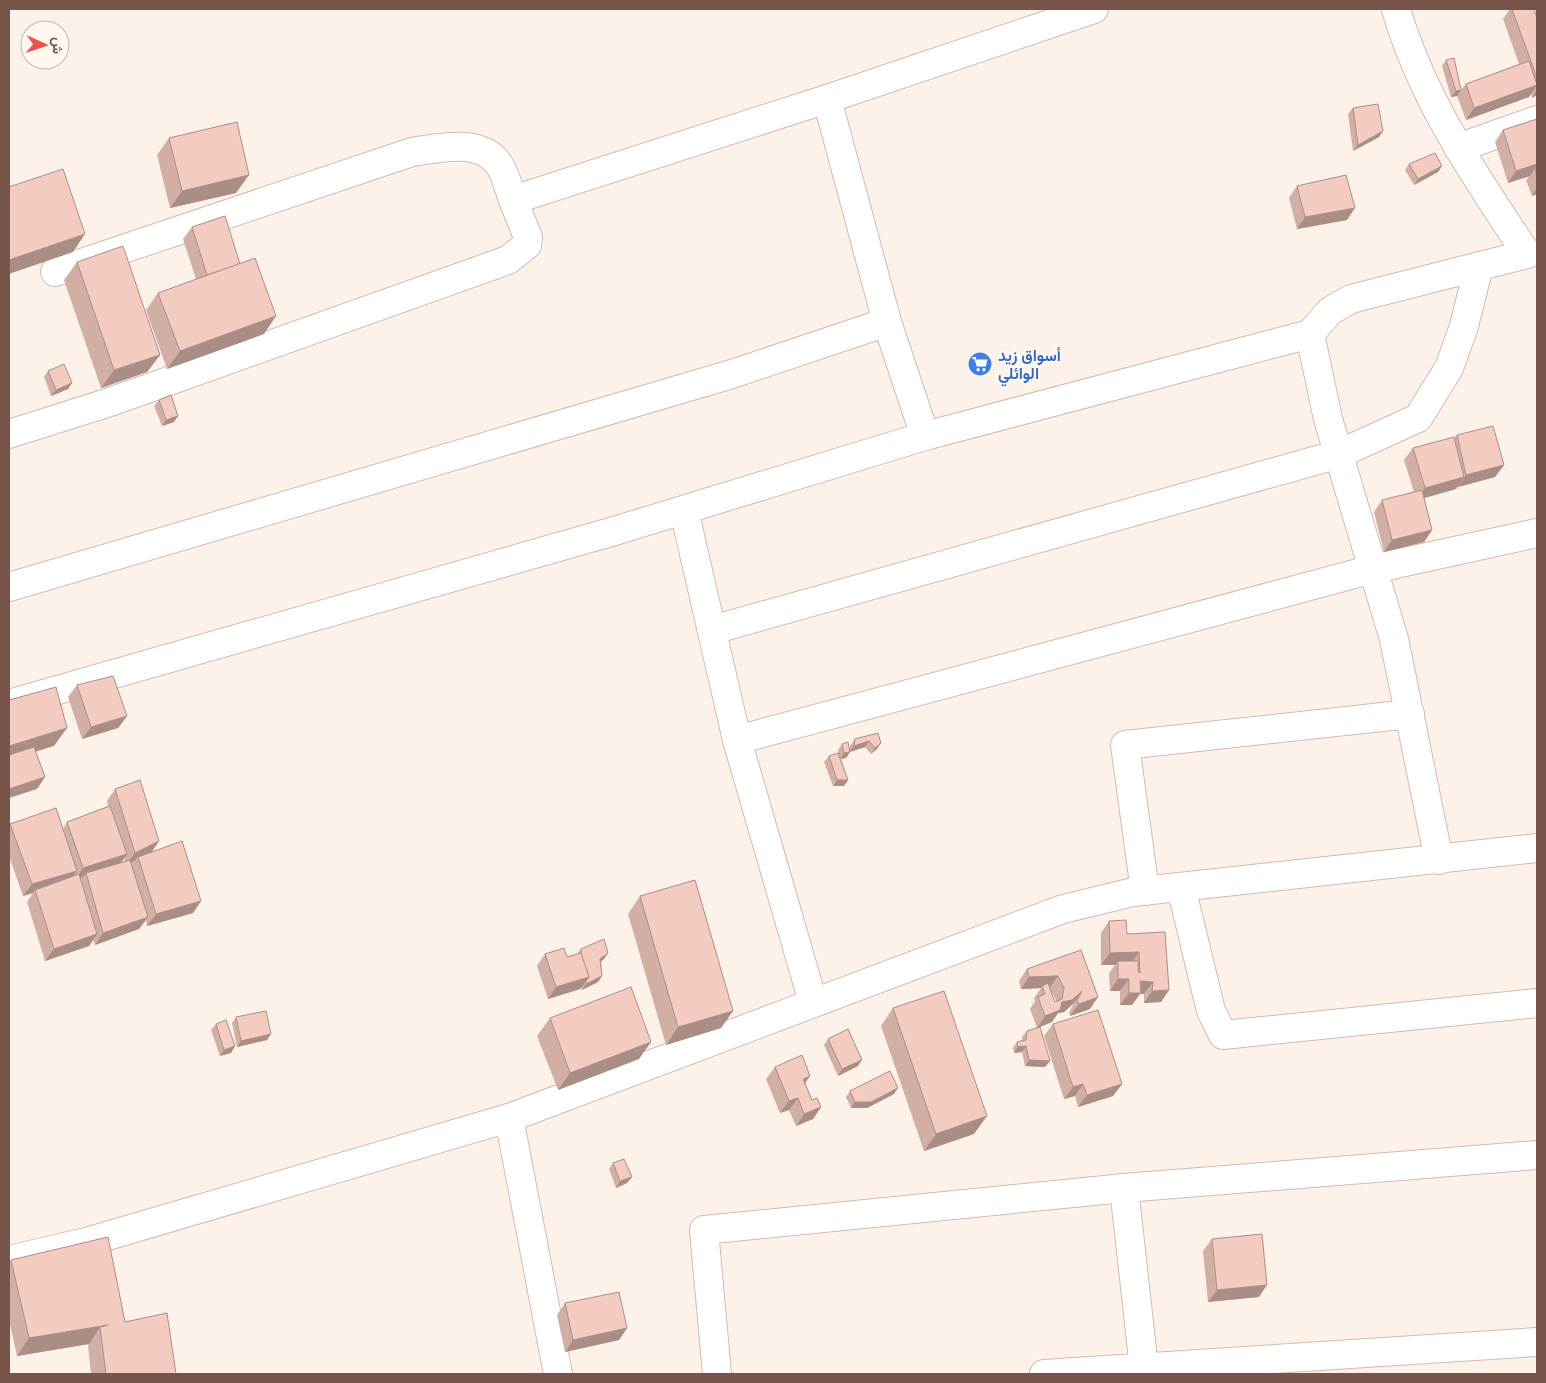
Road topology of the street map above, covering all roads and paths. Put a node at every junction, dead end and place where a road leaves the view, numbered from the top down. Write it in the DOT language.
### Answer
graph roads {
  1 [pos="1094,9"];
  2 [pos="1396,9"];
  3 [pos="827,100"];
  4 [pos="1537,120"];
  5 [pos="1458,148"];
  6 [pos="513,200"];
  7 [pos="1532,253"];
  8 [pos="1479,266"];
  9 [pos="55,272"];
  10 [pos="887,322"];
  11 [pos="1310,334"];
  12 [pos="9,434"];
  13 [pos="925,436"];
  14 [pos="1338,454"];
  15 [pos="684,510"];
  16 [pos="1537,533"];
  17 [pos="1373,569"];
  18 [pos="9,587"];
  19 [pos="712,630"];
  20 [pos="9,704"];
  21 [pos="1410,714"];
  22 [pos="737,740"];
  23 [pos="1537,848"];
  24 [pos="1439,860"];
  25 [pos="1181,887"];
  26 [pos="1145,891"];
  27 [pos="813,1002"];
  28 [pos="1537,1003"];
  29 [pos="509,1118"];
  30 [pos="1537,1155"];
  31 [pos="1124,1188"];
  32 [pos="9,1260"];
  33 [pos="1537,1342"];
  34 [pos="1144,1368"];
  35 [pos="558,1374"];
  36 [pos="717,1374"];
  37 [pos="1044,1374"];
  1 -- 3 [label="street"];
  2 -- 5 [label="street"];
  3 -- 6 [label="street"];
  3 -- 10 [label="street"];
  4 -- 5 [label="street"];
  5 -- 7 [label="street"];
  6 -- 9 [label="street"];
  6 -- 12 [label="street"];
  7 -- 8 [label="street"];
  8 -- 11 [label="street"];
  8 -- 14 [label="street"];
  10 -- 13 [label="street"];
  10 -- 18 [label="street"];
  11 -- 13 [label="street"];
  11 -- 14 [label="street"];
  13 -- 15 [label="street"];
  14 -- 17 [label="street"];
  14 -- 19 [label="street"];
  15 -- 19 [label="street"];
  15 -- 20 [label="street"];
  16 -- 17 [label="street"];
  17 -- 21 [label="street"];
  17 -- 22 [label="street"];
  19 -- 22 [label="street"];
  21 -- 24 [label="street"];
  21 -- 26 [label="street"];
  22 -- 27 [label="street"];
  23 -- 24 [label="street"];
  24 -- 25 [label="street"];
  25 -- 26 [label="street"];
  25 -- 28 [label="street"];
  26 -- 27 [label="street"];
  27 -- 29 [label="street"];
  29 -- 32 [label="street"];
  29 -- 35 [label="street"];
  30 -- 31 [label="street"];
  31 -- 34 [label="street"];
  31 -- 36 [label="street"];
  33 -- 34 [label="street"];
  34 -- 37 [label="street"];
}
